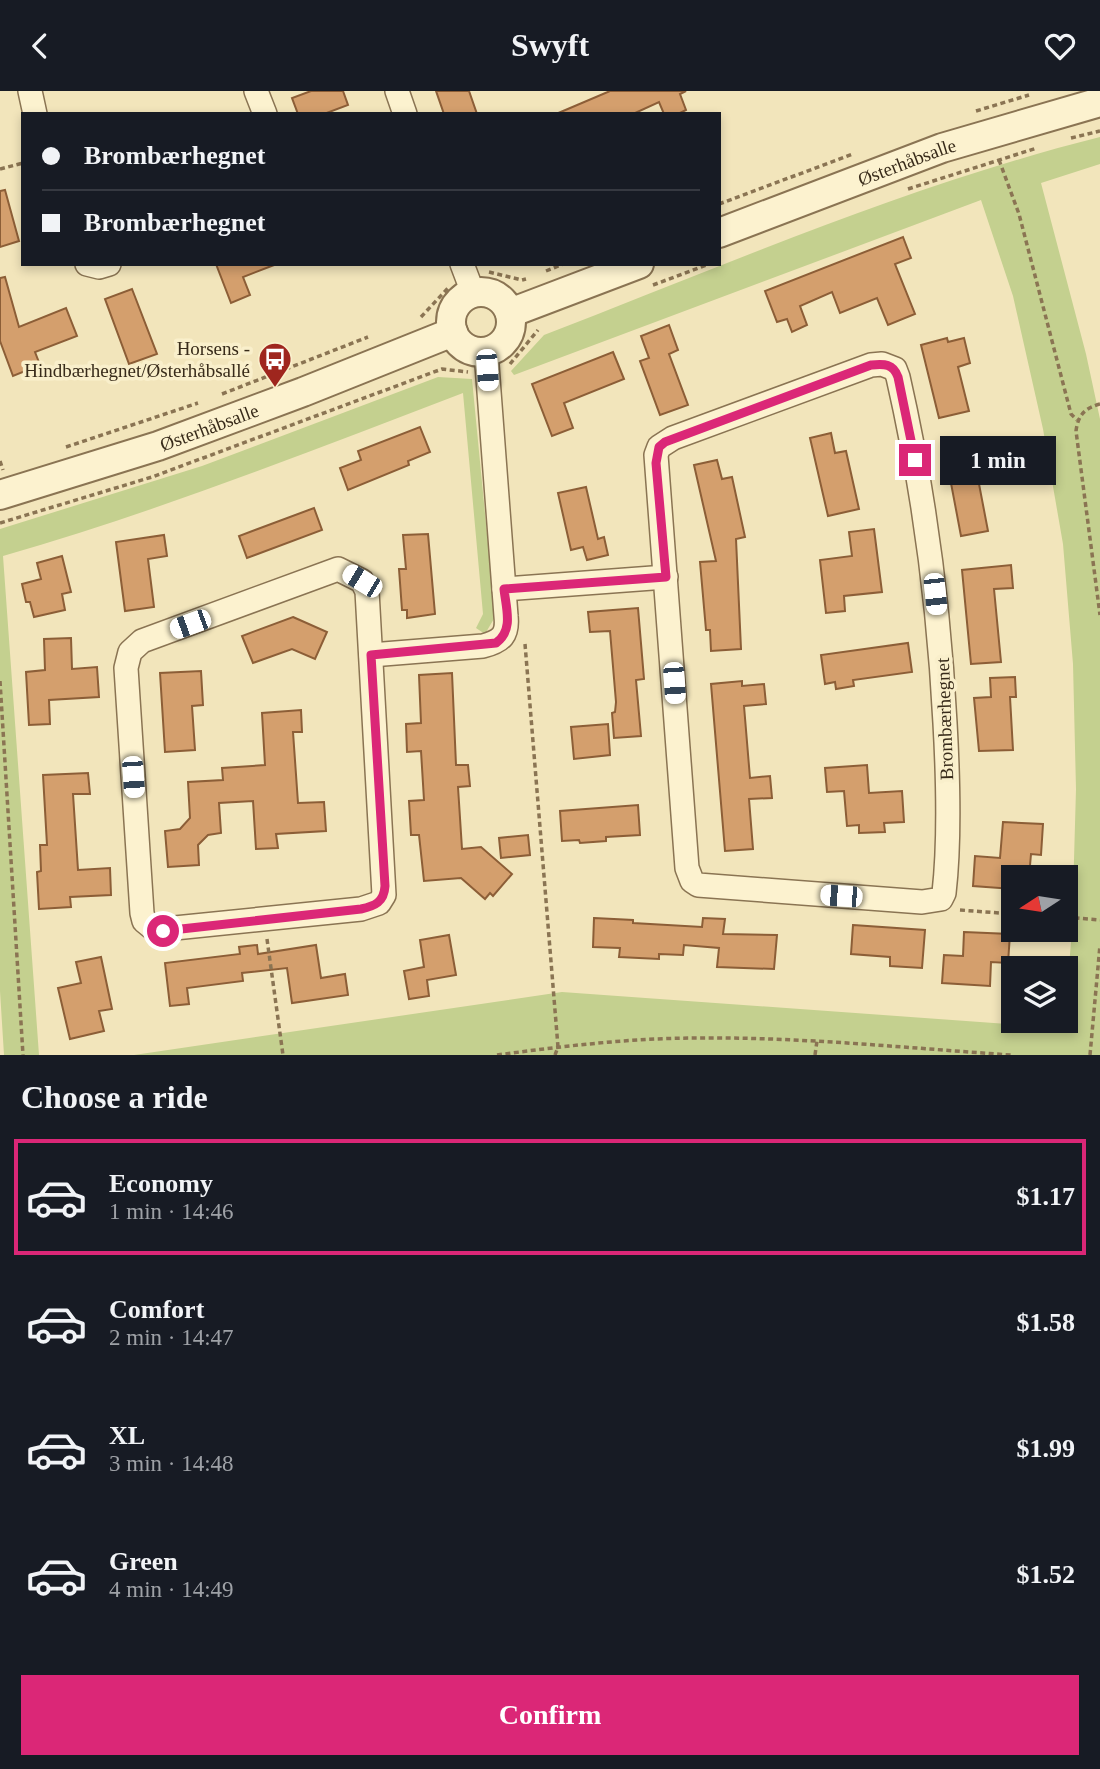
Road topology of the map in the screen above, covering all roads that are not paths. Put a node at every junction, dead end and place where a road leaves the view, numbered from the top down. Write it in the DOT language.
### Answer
graph roads {
  1 [pos="30,91"];
  2 [pos="256,91"];
  3 [pos="397,91"];
  4 [pos="1100,101"];
  5 [pos="35,112"];
  6 [pos="264,112"];
  7 [pos="404,112"];
  8 [pos="721,232"];
  9 [pos="641,277"];
  10 [pos="467,279"];
  11 [pos="510,313"];
  12 [pos="453,332"];
  13 [pos="486,361"];
  14 [pos="1,477"];
  15 [pos="666,577"];
  16 [pos="504,589"];
  17 [pos="371,655"];
  1 -- 5 [label="street"];
  2 -- 6 [label="street"];
  3 -- 7 [label="street"];
  4 -- 8 [label="street, Østerhåbsalle"];
  9 -- 11 [label="street"];
  10 -- 11 [label="street"];
  10 -- 12 [label="street"];
  11 -- 13 [label="street"];
  12 -- 13 [label="street"];
  12 -- 14 [label="street, Østerhåbsalle"];
  13 -- 16 [label="street"];
  15 -- 15 [label="street, Brombærhegnet"];
  15 -- 16 [label="street"];
  16 -- 17 [label="street"];
  17 -- 17 [label="street"];
}
